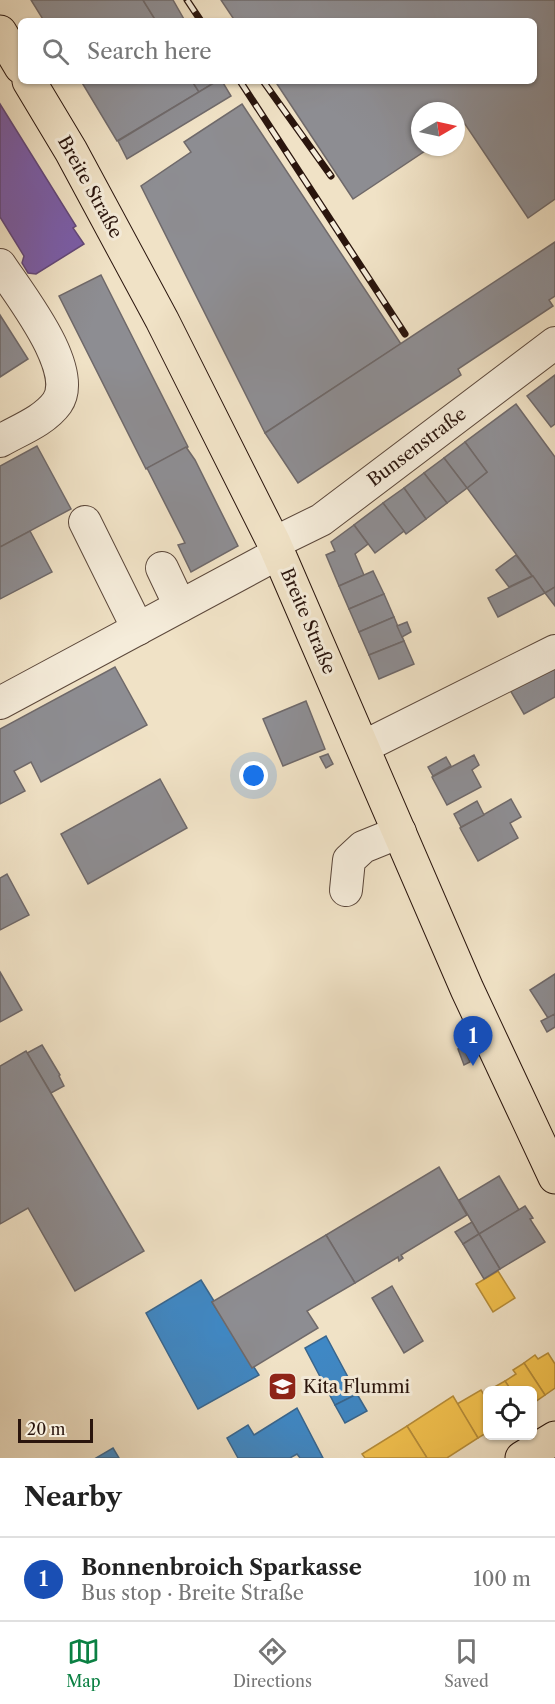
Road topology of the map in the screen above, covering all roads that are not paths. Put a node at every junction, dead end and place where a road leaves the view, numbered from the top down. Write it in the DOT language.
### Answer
graph roads {
  1 [pos="0,32"];
  2 [pos="18,62"];
  3 [pos="31,84"];
  4 [pos="0,265"];
  5 [pos="555,343"];
  6 [pos="0,441"];
  7 [pos="85,522"];
  8 [pos="276,548"];
  9 [pos="162,568"];
  10 [pos="180,606"];
  11 [pos="138,629"];
  12 [pos="555,651"];
  13 [pos="0,704"];
  14 [pos="363,747"];
  15 [pos="397,825"];
  16 [pos="341,845"];
  17 [pos="346,890"];
  18 [pos="555,1177"];
  19 [pos="555,1438"];
  20 [pos="522,1458"];
  1 -- 2 [label="main road"];
  3 -- 8 [label="main road, Breite Straße"];
  4 -- 6 [label="street"];
  5 -- 8 [label="street, Bunsenstraße"];
  7 -- 11 [label="street"];
  8 -- 10 [label="street, Bunsenstraße"];
  8 -- 14 [label="main road, Breite Straße"];
  9 -- 10 [label="street"];
  10 -- 11 [label="street, Bunsenstraße"];
  11 -- 13 [label="street, Bunsenstraße"];
  12 -- 14 [label="street"];
  14 -- 15 [label="main road, Breite Straße"];
  15 -- 16 [label="street"];
  15 -- 17 [label="street"];
  15 -- 18 [label="main road, Breite Straße"];
  19 -- 20 [label="main road"];
}
